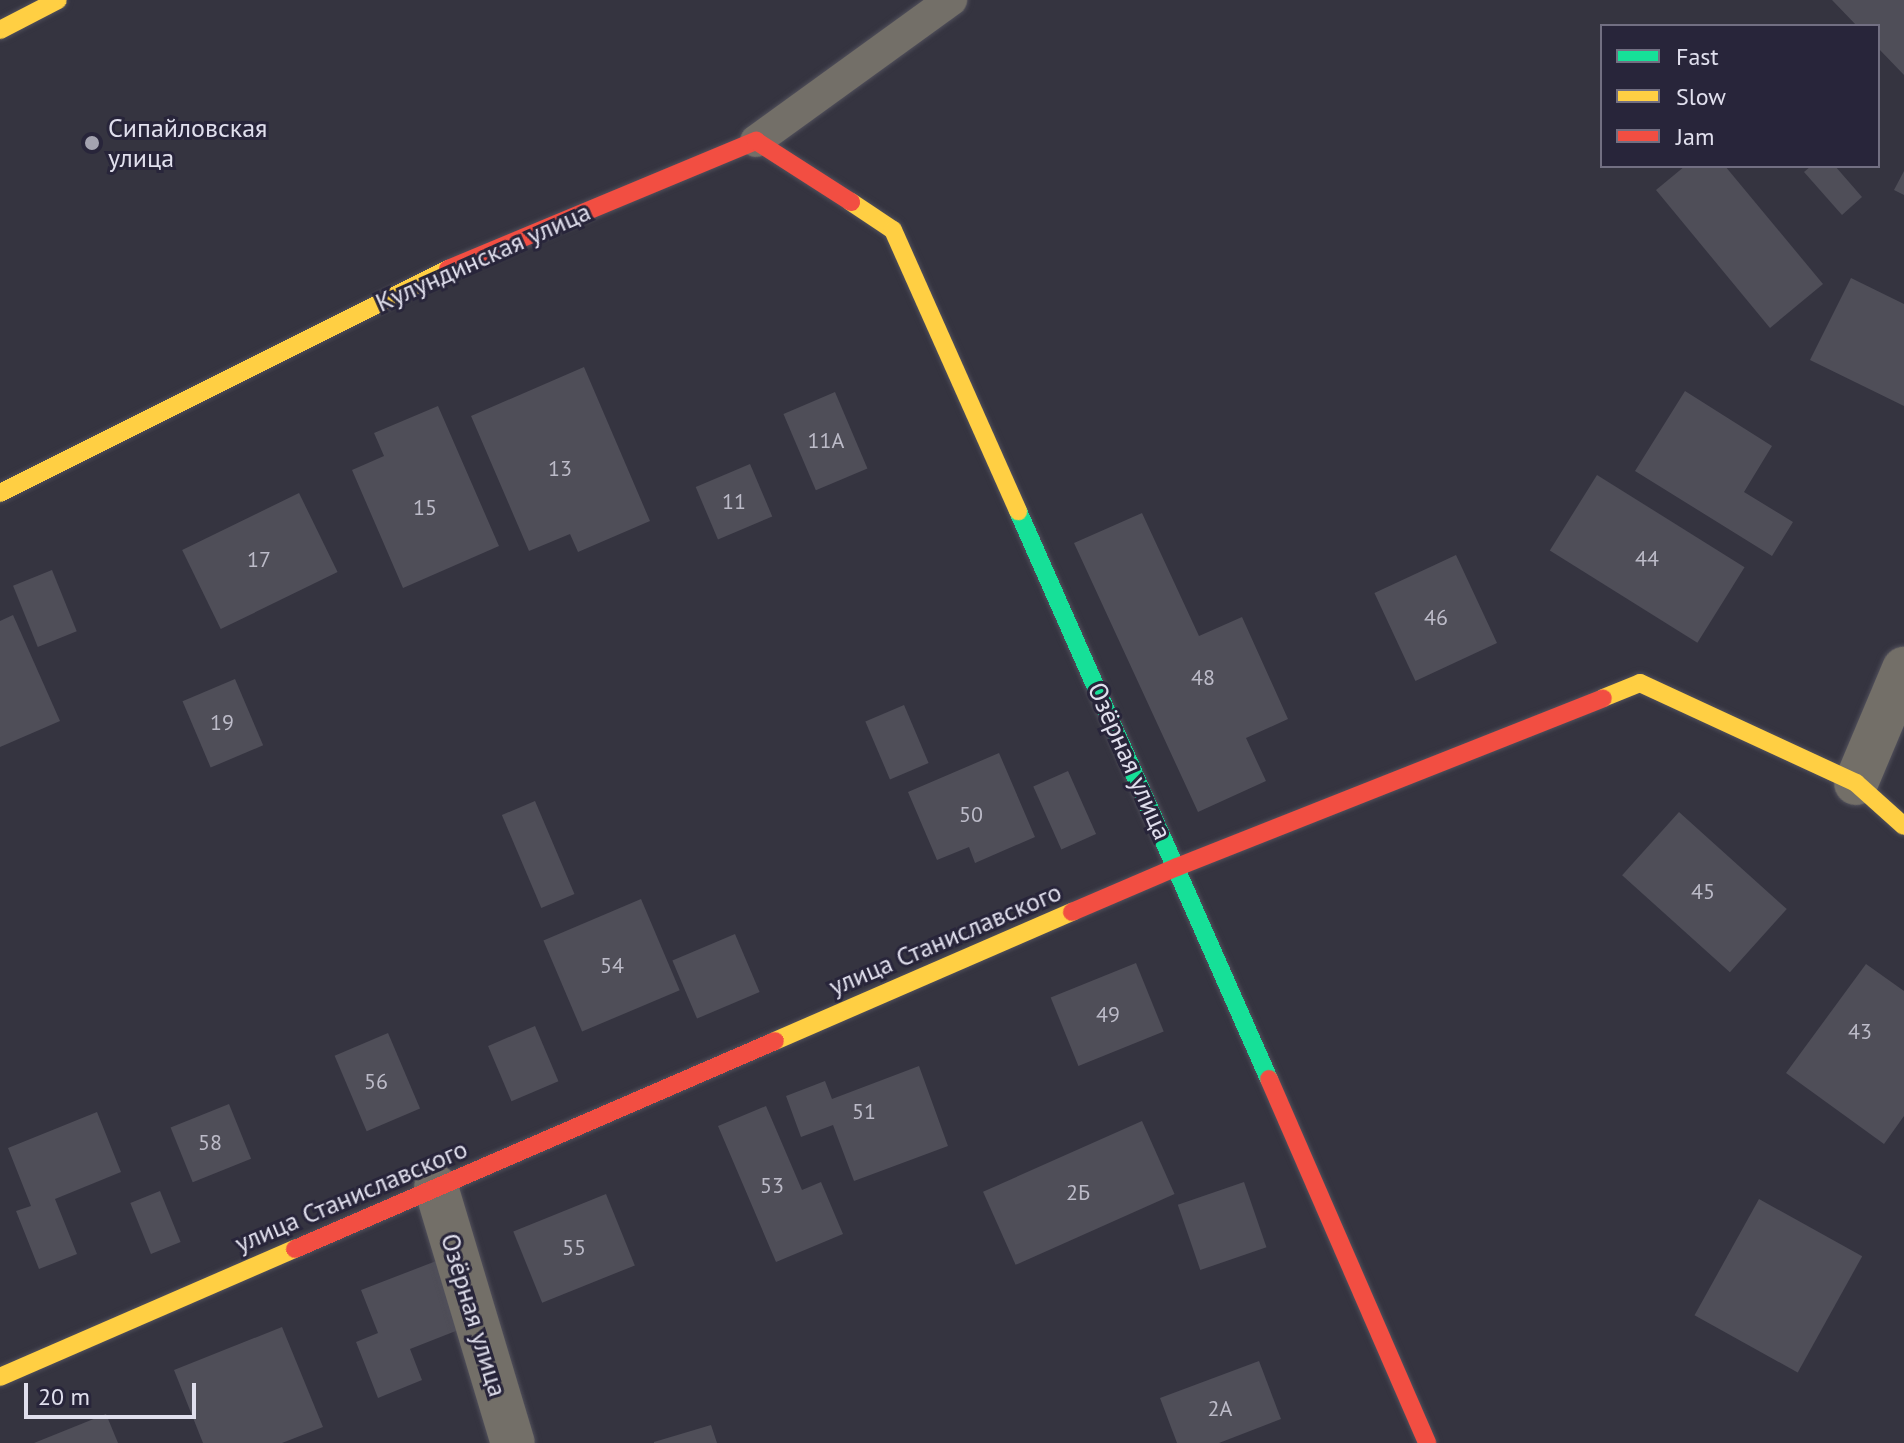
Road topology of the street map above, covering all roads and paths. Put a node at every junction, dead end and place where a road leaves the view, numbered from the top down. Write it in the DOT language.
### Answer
graph roads {
  1 [pos="58,0"];
  2 [pos="951,0"];
  3 [pos="0,30"];
  4 [pos="756,141"];
  5 [pos="0,493"];
  6 [pos="1904,669"];
  7 [pos="1856,783"];
  8 [pos="1904,826"];
  9 [pos="1177,867"];
  10 [pos="436,1187"];
  11 [pos="0,1377"];
  12 [pos="513,1443"];
  13 [pos="1427,1443"];
  1 -- 3 [label="street"];
  2 -- 4 [label="lane, Кулундинская улица"];
  4 -- 5 [label="street, Кулундинская улица"];
  4 -- 9 [label="street, Озёрная улица"];
  6 -- 7 [label="street"];
  7 -- 8 [label="street, улица Станиславского"];
  7 -- 9 [label="street, улица Станиславского"];
  9 -- 10 [label="street, улица Станиславского"];
  9 -- 13 [label="street, Озёрная улица"];
  10 -- 11 [label="street, улица Станиславского"];
  10 -- 12 [label="street, Озёрная улица"];
}
